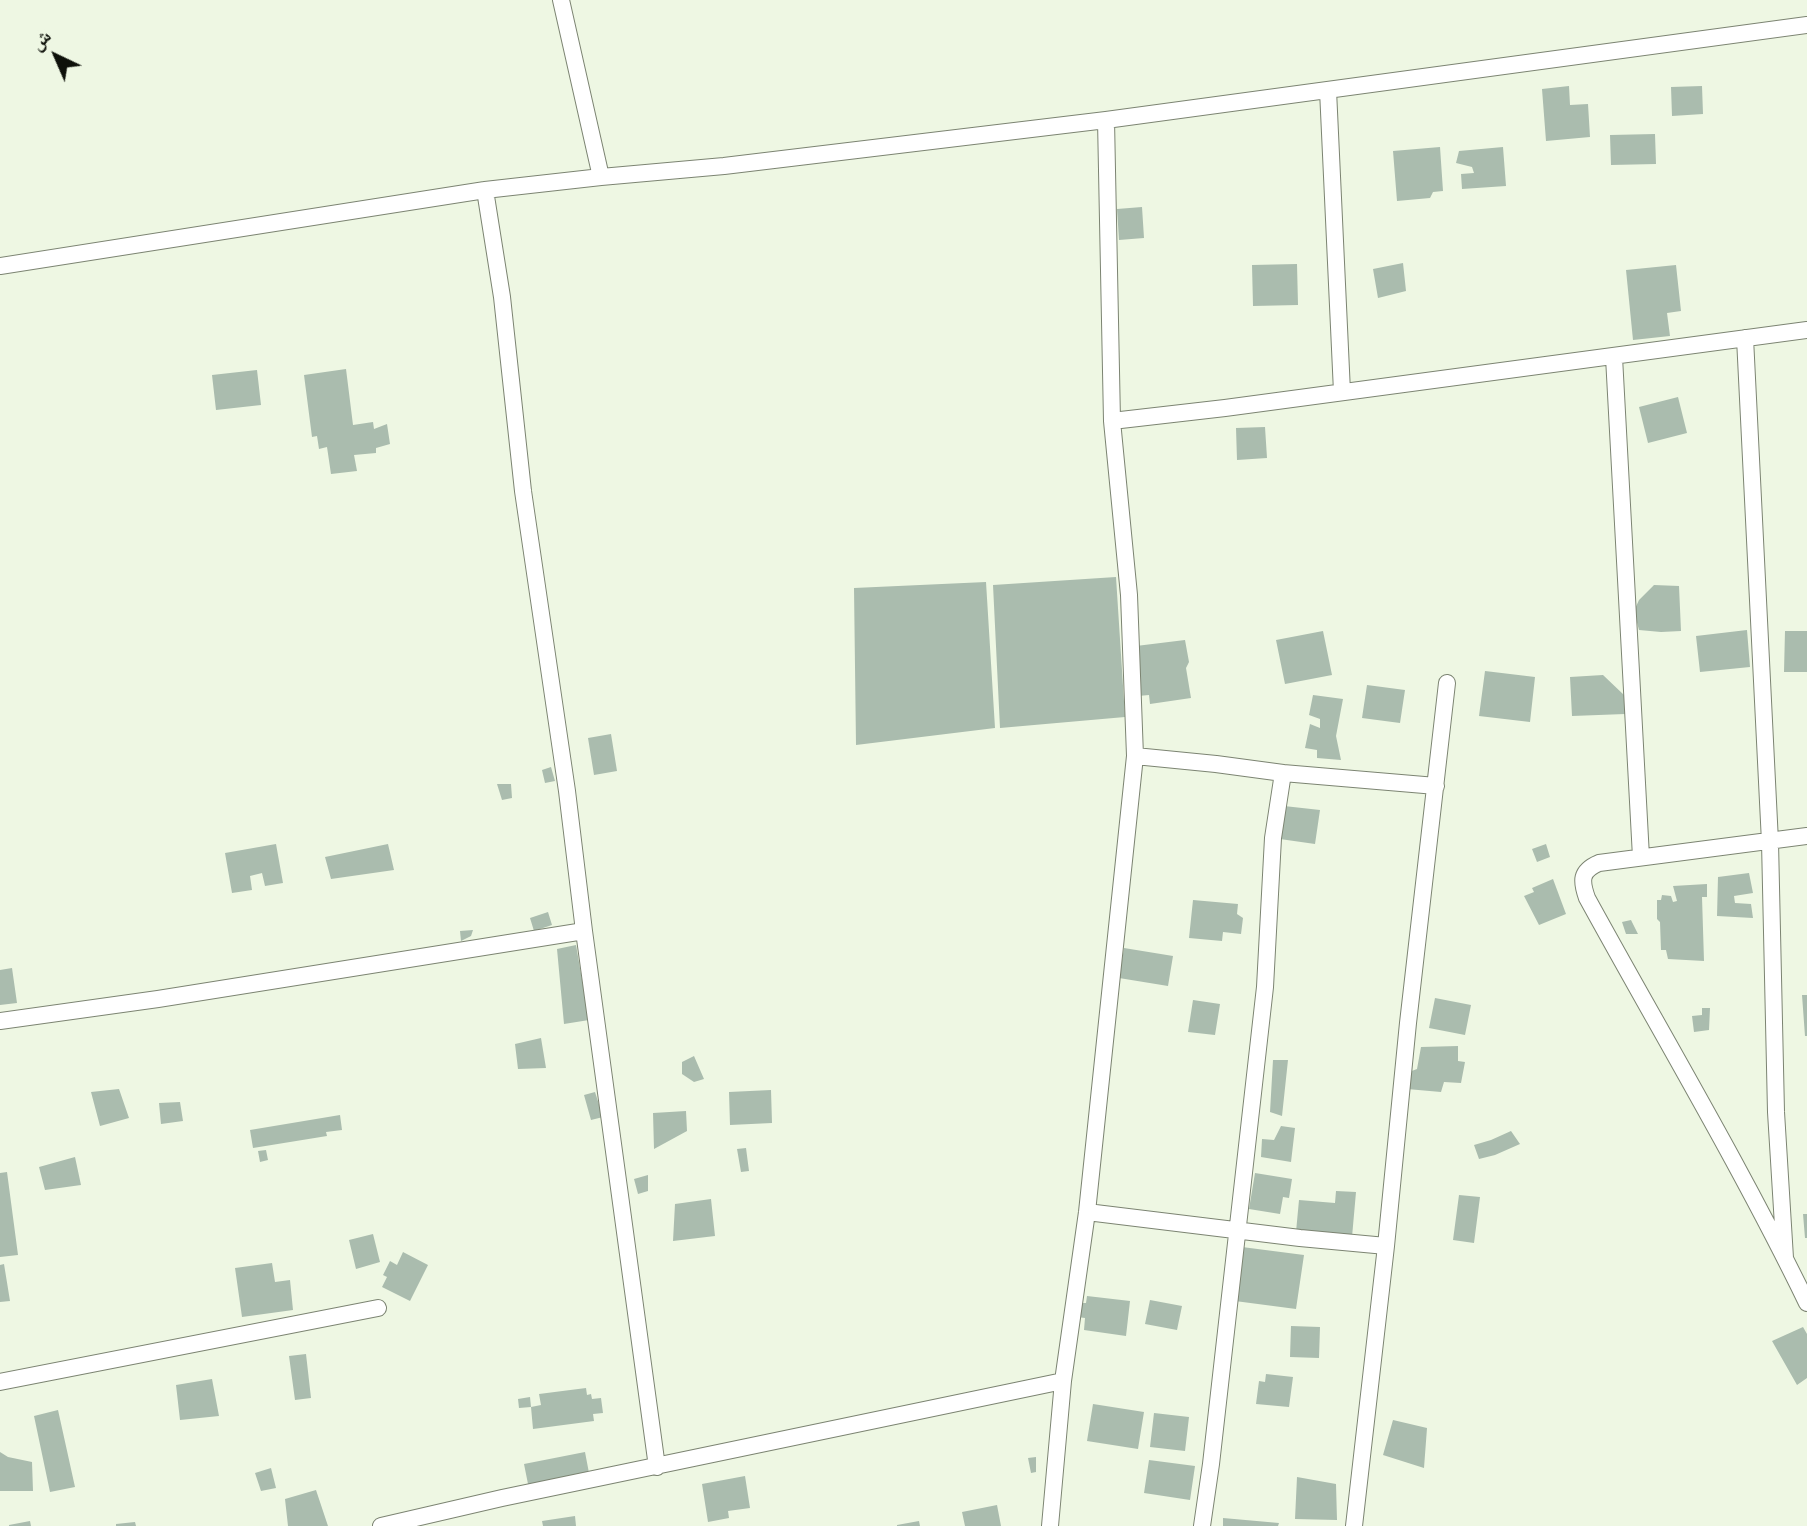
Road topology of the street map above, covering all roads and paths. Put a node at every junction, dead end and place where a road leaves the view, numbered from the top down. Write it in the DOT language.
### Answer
graph roads {
  1 [pos="561,0"];
  2 [pos="1807,25"];
  3 [pos="1328,90"];
  4 [pos="1106,120"];
  5 [pos="601,177"];
  6 [pos="485,190"];
  7 [pos="0,266"];
  8 [pos="1807,330"];
  9 [pos="1745,338"];
  10 [pos="1614,357"];
  11 [pos="1342,392"];
  12 [pos="1112,421"];
  13 [pos="1447,682"];
  14 [pos="1135,756"];
  15 [pos="1283,773"];
  16 [pos="1436,786"];
  17 [pos="1807,836"];
  18 [pos="1770,842"];
  19 [pos="1641,857"];
  20 [pos="584,931"];
  21 [pos="0,1021"];
  22 [pos="1087,1212"];
  23 [pos="1237,1230"];
  24 [pos="1386,1246"];
  25 [pos="1785,1258"];
  26 [pos="1807,1303"];
  27 [pos="378,1308"];
  28 [pos="1063,1381"];
  29 [pos="0,1382"];
  30 [pos="657,1467"];
  31 [pos="381,1526"];
  32 [pos="1051,1526"];
  33 [pos="1202,1526"];
  34 [pos="1354,1526"];
  1 -- 5 [label="street"];
  2 -- 3 [label="street"];
  3 -- 4 [label="street"];
  3 -- 11 [label="street"];
  4 -- 5 [label="street"];
  4 -- 12 [label="street"];
  5 -- 6 [label="street"];
  6 -- 7 [label="street"];
  6 -- 20 [label="street"];
  8 -- 9 [label="street"];
  9 -- 10 [label="street"];
  9 -- 18 [label="street"];
  10 -- 11 [label="street"];
  10 -- 19 [label="street"];
  11 -- 12 [label="street"];
  12 -- 14 [label="street"];
  13 -- 16 [label="street"];
  14 -- 15 [label="street"];
  14 -- 22 [label="street"];
  15 -- 16 [label="street"];
  15 -- 23 [label="street"];
  16 -- 24 [label="street"];
  17 -- 18 [label="street"];
  18 -- 19 [label="street"];
  18 -- 25 [label="street"];
  19 -- 25 [label="street"];
  20 -- 21 [label="street"];
  20 -- 30 [label="street"];
  22 -- 23 [label="street"];
  22 -- 28 [label="street"];
  23 -- 24 [label="street"];
  23 -- 33 [label="street"];
  24 -- 34 [label="street"];
  25 -- 26 [label="street"];
  27 -- 29 [label="street"];
  28 -- 30 [label="street"];
  28 -- 32 [label="street"];
  30 -- 31 [label="street"];
}
